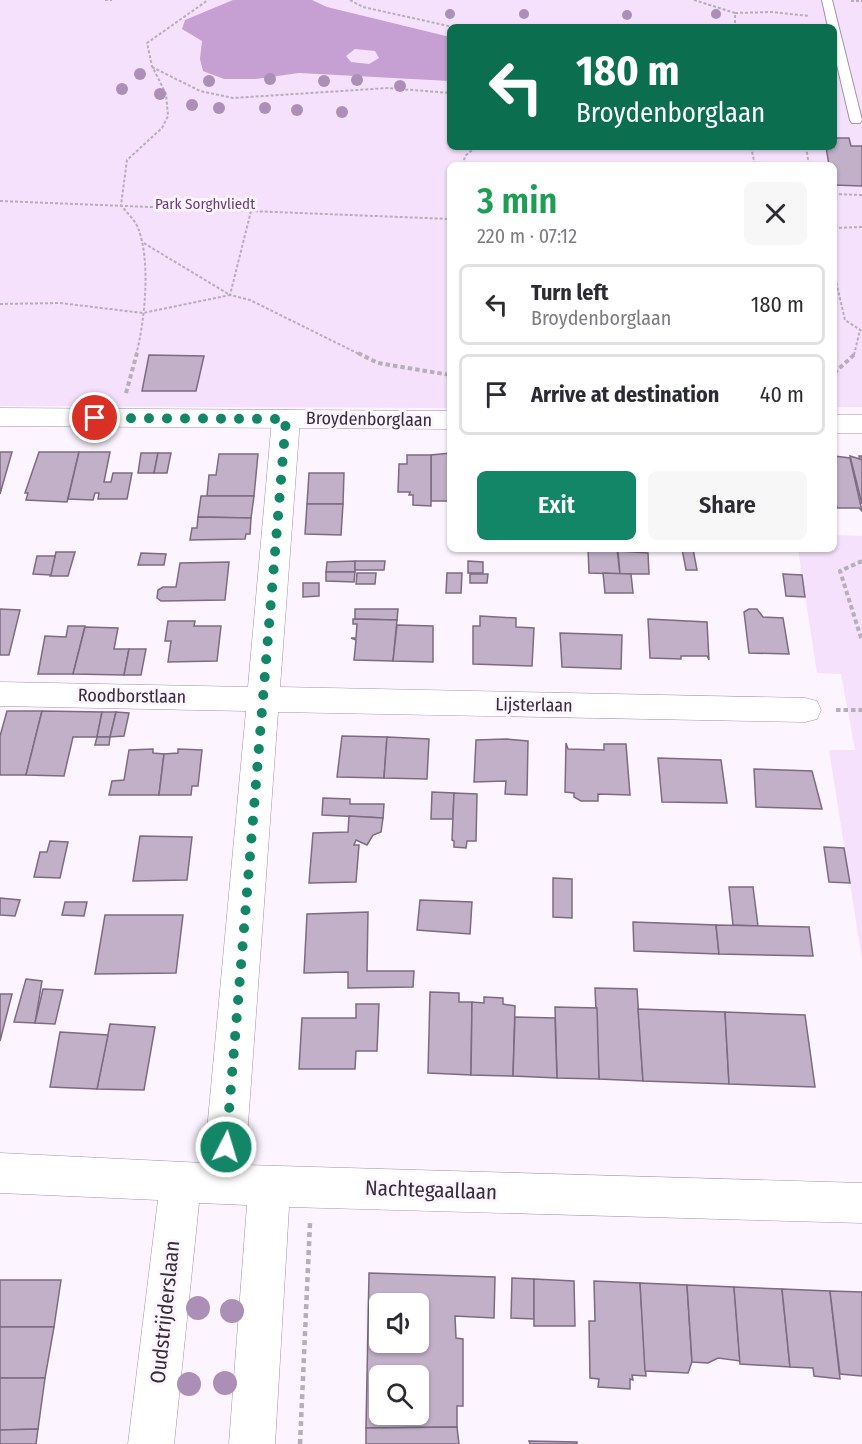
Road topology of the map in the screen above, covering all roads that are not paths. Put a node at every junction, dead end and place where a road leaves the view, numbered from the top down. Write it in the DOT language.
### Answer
graph roads {
  1 [pos="827,0"];
  2 [pos="833,24"];
  3 [pos="837,41"];
  4 [pos="856,120"];
  5 [pos="0,417"];
  6 [pos="286,419"];
  7 [pos="447,420"];
  8 [pos="837,424"];
  9 [pos="862,424"];
  10 [pos="0,694"];
  11 [pos="263,698"];
  12 [pos="805,710"];
  13 [pos="0,1173"];
  14 [pos="181,1180"];
  15 [pos="223,1183"];
  16 [pos="269,1185"];
  17 [pos="862,1203"];
  18 [pos="151,1444"];
  19 [pos="252,1444"];
  1 -- 2 [label="lane"];
  3 -- 4 [label="lane"];
  5 -- 6 [label="street, Broydenborglaan"];
  6 -- 7 [label="street, Broydenborglaan"];
  6 -- 11 [label="street"];
  8 -- 9 [label="street"];
  10 -- 11 [label="street, Roodborstlaan"];
  11 -- 12 [label="street, Lijsterlaan"];
  11 -- 15 [label="street"];
  13 -- 14 [label="street, Nachtegaallaan"];
  14 -- 15 [label="street, Nachtegaallaan"];
  14 -- 18 [label="street, Oudstrijderslaan"];
  15 -- 16 [label="street, Nachtegaallaan"];
  16 -- 17 [label="street, Nachtegaallaan"];
  16 -- 19 [label="street"];
}
